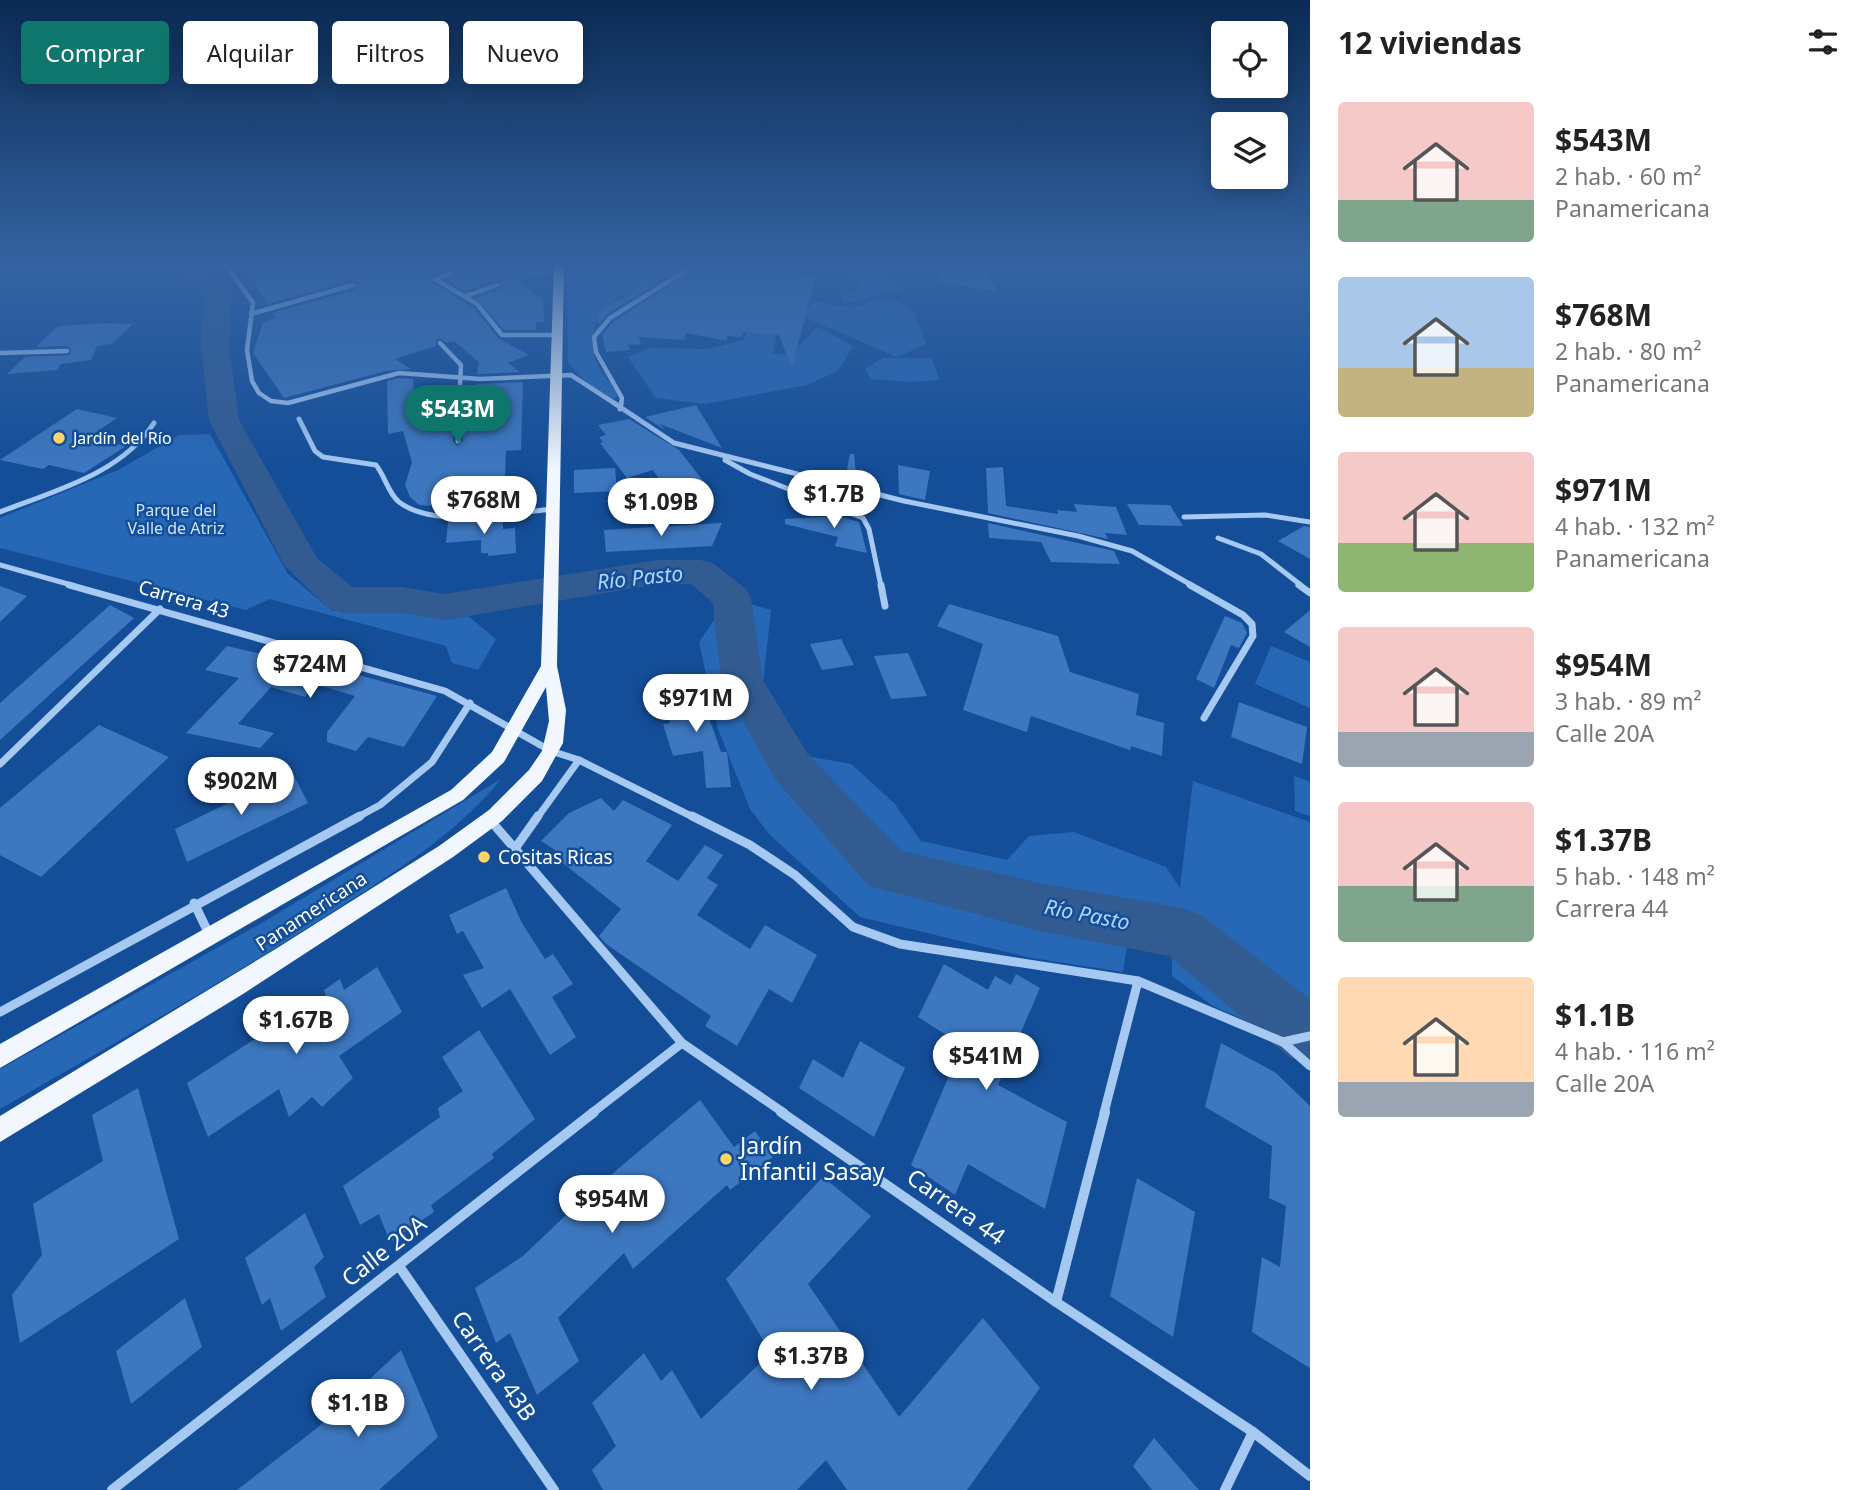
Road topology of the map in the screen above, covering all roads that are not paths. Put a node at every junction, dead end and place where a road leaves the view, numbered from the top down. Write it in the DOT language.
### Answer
graph roads {
  1 [pos="248,332"];
  2 [pos="496,332"];
  3 [pos="558,332"];
  4 [pos="599,332"];
  5 [pos="558,335"];
  6 [pos="440,343"];
  7 [pos="66,351"];
  8 [pos="0,353"];
  9 [pos="558,374"];
  10 [pos="460,378"];
  11 [pos="620,409"];
  12 [pos="299,419"];
  13 [pos="154,423"];
  14 [pos="458,441"];
  15 [pos="715,455"];
  16 [pos="554,509"];
  17 [pos="0,512"];
  18 [pos="1184,517"];
  19 [pos="1310,522"];
  20 [pos="1217,538"];
  21 [pos="0,565"];
  22 [pos="1310,593"];
  23 [pos="884,606"];
  24 [pos="160,608"];
  25 [pos="550,666"];
  26 [pos="470,703"];
  27 [pos="1204,718"];
  28 [pos="513,730"];
  29 [pos="551,751"];
  30 [pos="579,760"];
  31 [pos="0,764"];
  32 [pos="490,821"];
  33 [pos="514,850"];
  34 [pos="194,904"];
  35 [pos="209,935"];
  36 [pos="1138,981"];
  37 [pos="0,1012"];
  38 [pos="1306,1038"];
  39 [pos="1283,1042"];
  40 [pos="682,1043"];
  41 [pos="0,1057"];
  42 [pos="1310,1066"];
  43 [pos="0,1130"];
  44 [pos="399,1266"];
  45 [pos="1056,1302"];
  46 [pos="1253,1432"];
  47 [pos="1310,1476"];
  48 [pos="112,1490"];
  49 [pos="554,1490"];
  50 [pos="1225,1490"];
  1 -- 10 [label="street"];
  2 -- 5 [label="street"];
  3 -- 5 [label="main road, Panamericana"];
  4 -- 11 [label="street"];
  5 -- 9 [label="main road, Panamericana"];
  6 -- 10 [label="street"];
  7 -- 8 [label="street"];
  9 -- 10 [label="street"];
  9 -- 11 [label="street"];
  9 -- 16 [label="main road, Panamericana"];
  10 -- 14 [label="street"];
  11 -- 15 [label="street"];
  12 -- 16 [label="street"];
  13 -- 17 [label="street"];
  15 -- 23 [label="street"];
  15 -- 27 [label="street"];
  16 -- 25 [label="main road, Panamericana"];
  18 -- 19 [label="street"];
  20 -- 22 [label="street"];
  21 -- 24 [label="street, Carrera 43"];
  24 -- 26 [label="street, Carrera 43"];
  24 -- 31 [label="street"];
  25 -- 28 [label="main road, Panamericana"];
  25 -- 29 [label="main road, Panamericana"];
  26 -- 28 [label="street, Carrera 43"];
  26 -- 34 [label="street"];
  28 -- 29 [label="street, Carrera 43"];
  28 -- 35 [label="main road, Panamericana"];
  29 -- 30 [label="street, Carrera 43"];
  29 -- 32 [label="main road, Panamericana"];
  30 -- 33 [label="street"];
  30 -- 36 [label="street, Carrera 43"];
  32 -- 33 [label="street, Carrera 44"];
  32 -- 43 [label="main road, Panamericana"];
  33 -- 40 [label="street, Carrera 44"];
  34 -- 35 [label="street"];
  34 -- 37 [label="street"];
  35 -- 41 [label="main road, Panamericana"];
  36 -- 39 [label="street, Carrera 43"];
  36 -- 45 [label="street"];
  38 -- 39 [label="street"];
  39 -- 42 [label="street"];
  40 -- 44 [label="street, Calle 20A"];
  40 -- 45 [label="street, Carrera 44"];
  44 -- 48 [label="street, Calle 20A"];
  44 -- 49 [label="street, Carrera 43B"];
  45 -- 46 [label="street, Carrera 44"];
  46 -- 47 [label="street, Carrera 44"];
  46 -- 50 [label="street"];
}
